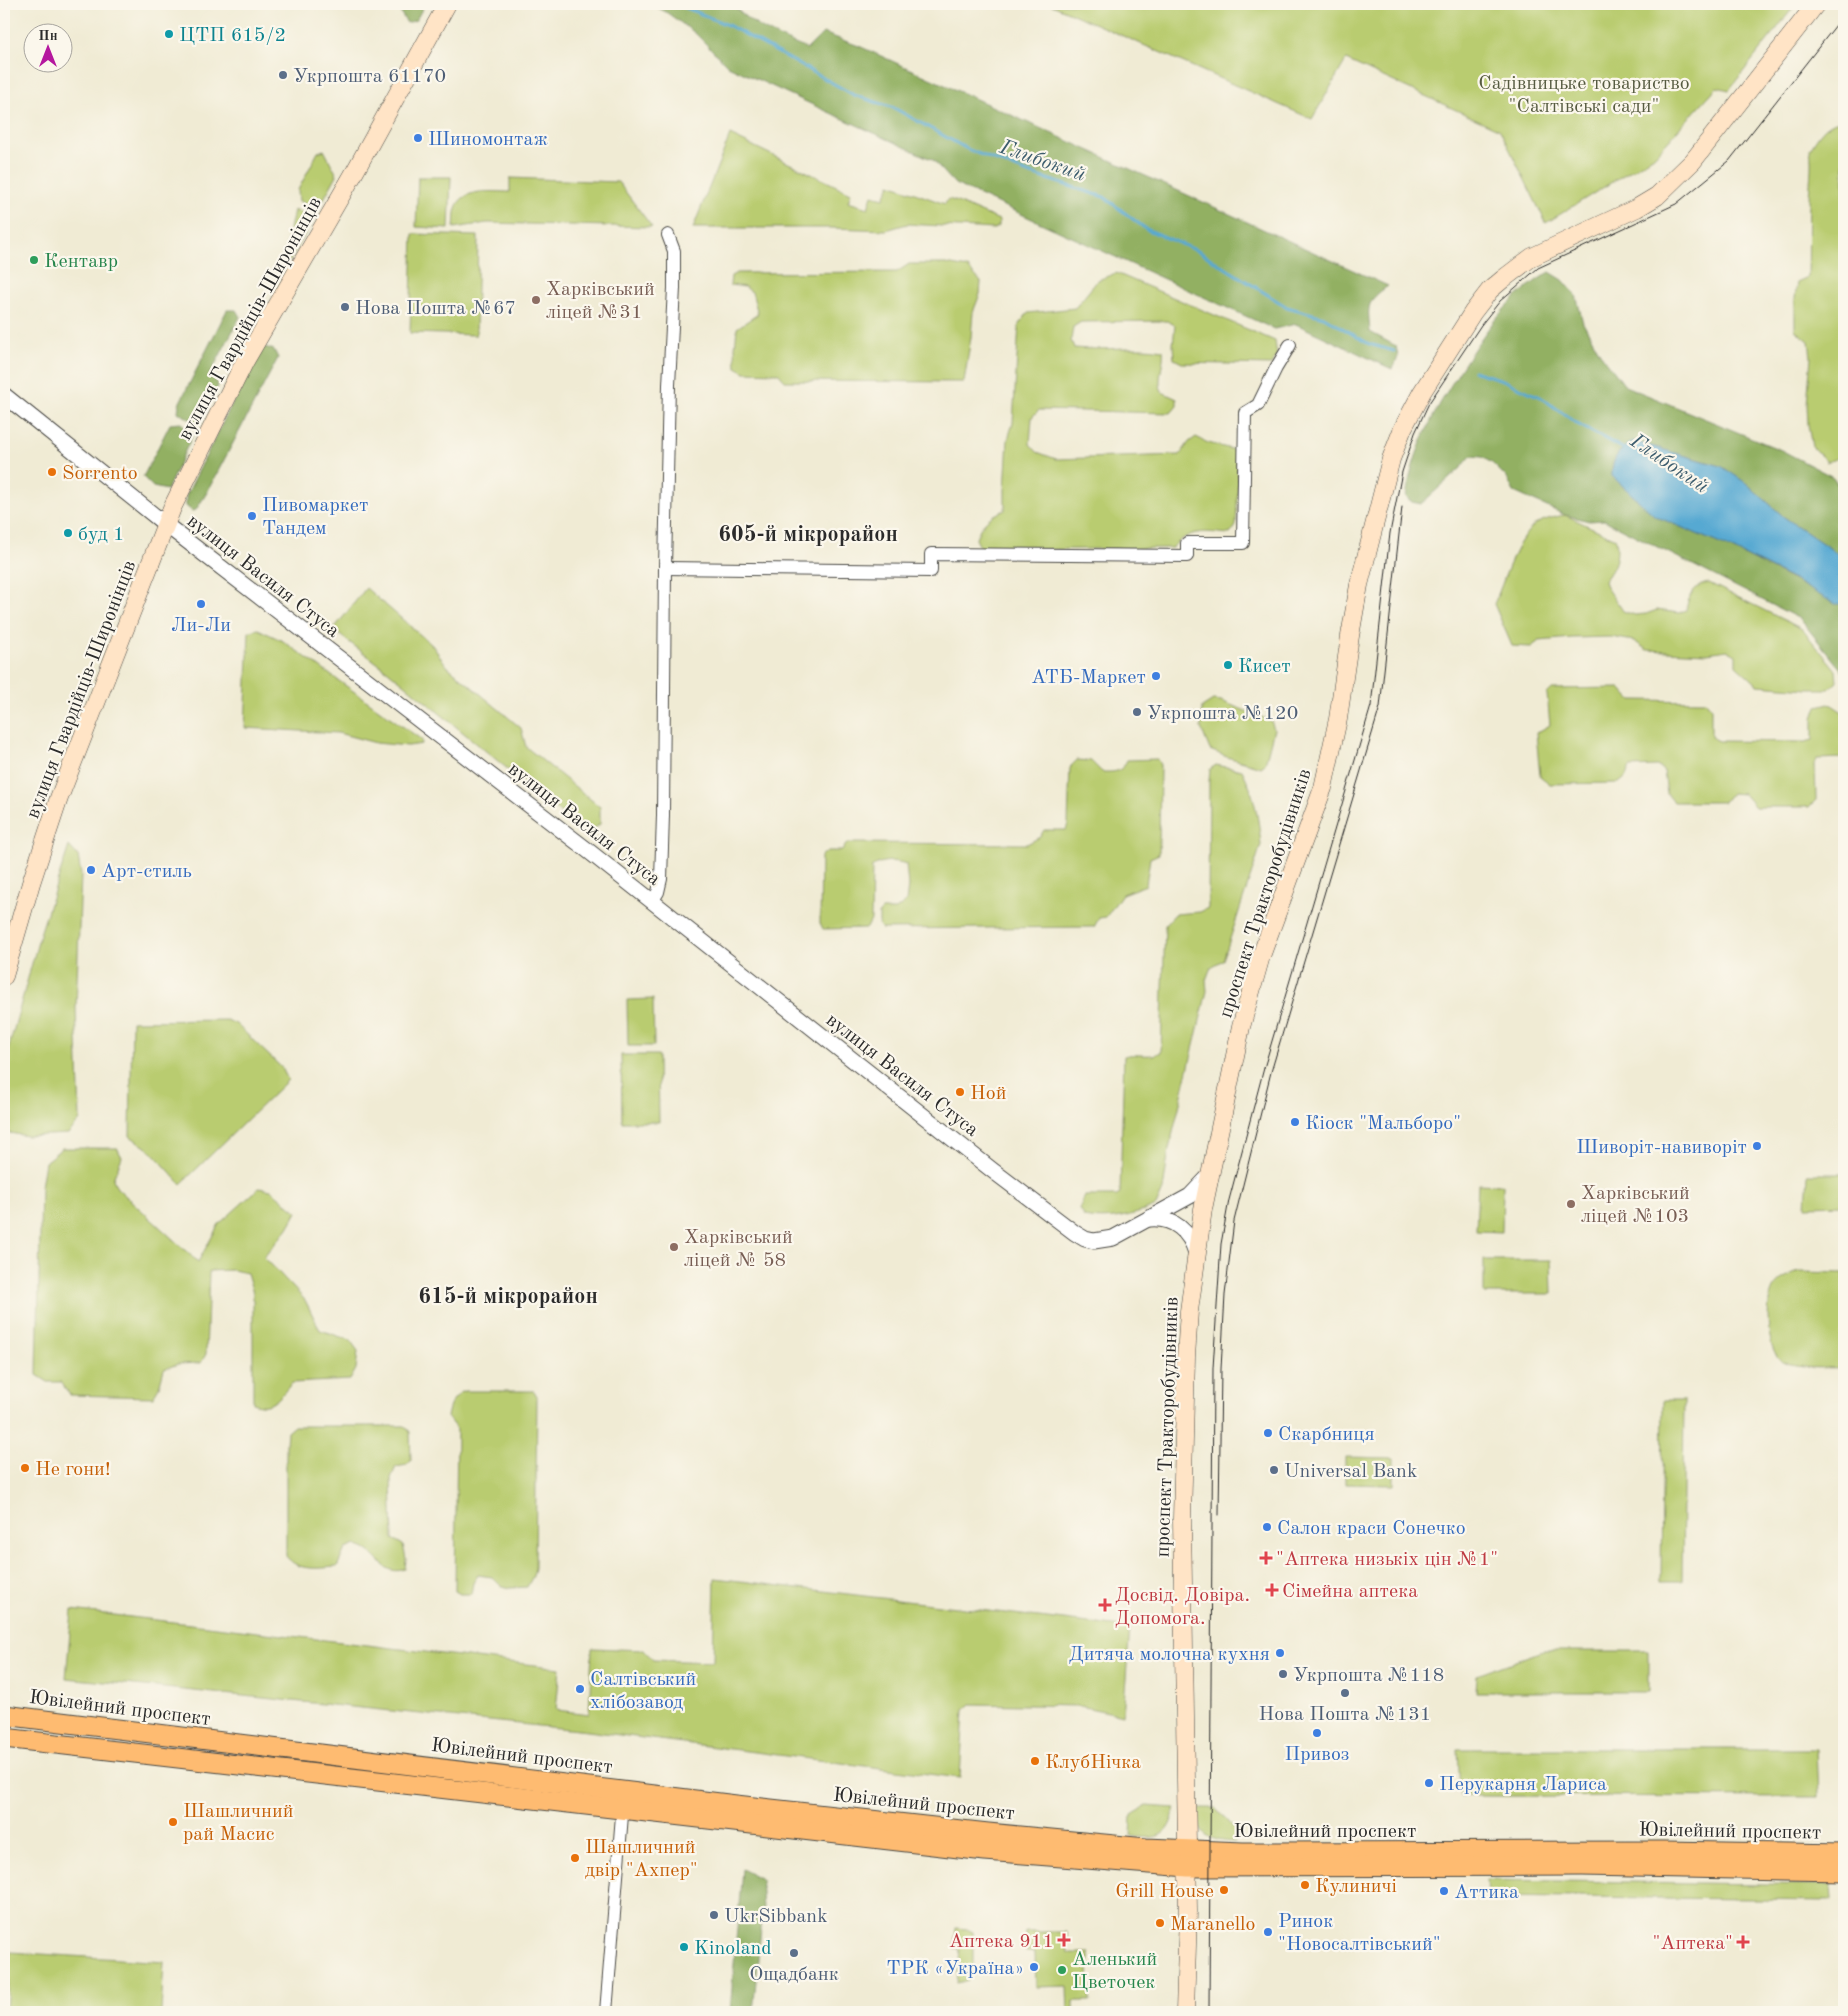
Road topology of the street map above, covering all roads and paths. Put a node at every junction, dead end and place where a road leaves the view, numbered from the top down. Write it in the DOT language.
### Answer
graph roads {
  1 [pos="446,4"];
  2 [pos="1816,4"];
  3 [pos="668,234"];
  4 [pos="1290,345"];
  5 [pos="4,395"];
  6 [pos="166,524"];
  7 [pos="665,568"];
  8 [pos="652,902"];
  9 [pos="4,976"];
  10 [pos="1209,1176"];
  11 [pos="1150,1218"];
  12 [pos="1196,1253"];
  13 [pos="4,1715"];
  14 [pos="4,1738"];
  15 [pos="623,1800"];
  16 [pos="1844,1854"];
  17 [pos="1187,1859"];
  18 [pos="1784,1861"];
  19 [pos="1844,1871"];
  20 [pos="606,2012"];
  21 [pos="1185,2012"];
  1 -- 6 [label="main road, вулиця Гвардійців-Широнінців"];
  2 -- 10 [label="main road, проспект Тракторобудівників"];
  3 -- 7 [label="street"];
  4 -- 7 [label="street"];
  5 -- 6 [label="street, вулиця Василя Стуса"];
  6 -- 8 [label="street, вулиця Василя Стуса"];
  6 -- 9 [label="main road, вулиця Гвардійців-Широнінців"];
  7 -- 8 [label="street"];
  8 -- 11 [label="street, вулиця Василя Стуса"];
  10 -- 11 [label="street, вулиця Василя Стуса"];
  10 -- 12 [label="main road, проспект Тракторобудівників"];
  11 -- 12 [label="street"];
  12 -- 17 [label="main road, проспект Тракторобудівників"];
  13 -- 15 [label="main road, Ювілейний проспект"];
  14 -- 15 [label="main road, Ювілейний проспект"];
  15 -- 17 [label="main road, Ювілейний проспект"];
  15 -- 20 [label="street"];
  16 -- 18 [label="main road, Ювілейний проспект"];
  17 -- 18 [label="main road, Ювілейний проспект"];
  17 -- 21 [label="main road, проспект Тракторобудівників"];
  18 -- 19 [label="main road, Ювілейний проспект"];
}
